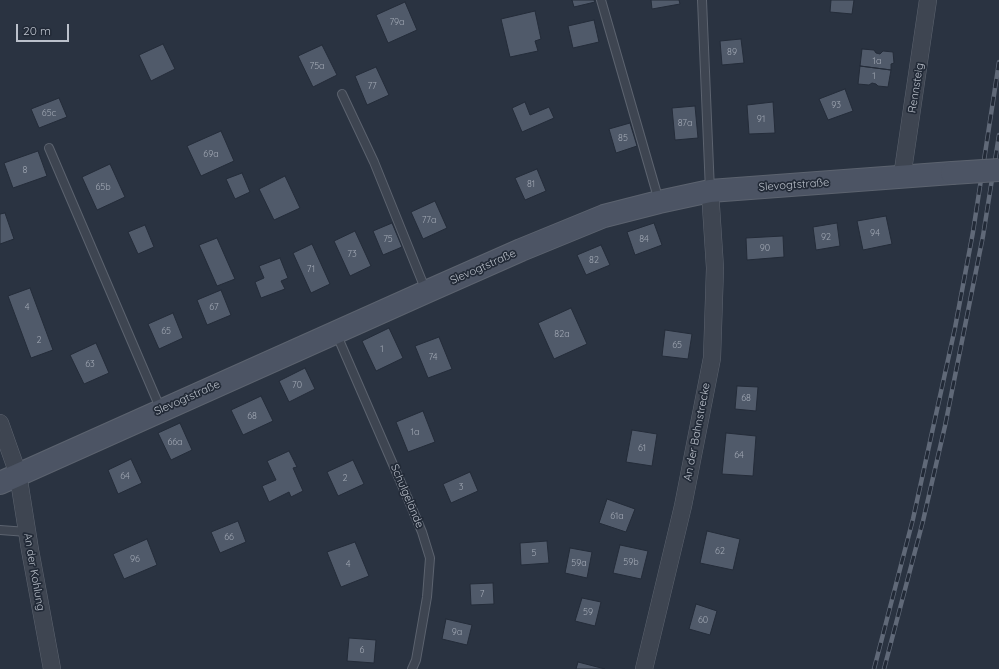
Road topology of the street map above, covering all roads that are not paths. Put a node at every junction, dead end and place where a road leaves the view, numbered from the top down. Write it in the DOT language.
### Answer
graph roads {
  1 [pos="601,0"];
  2 [pos="702,0"];
  3 [pos="926,1"];
  4 [pos="342,94"];
  5 [pos="49,148"];
  6 [pos="999,170"];
  7 [pos="902,177"];
  8 [pos="710,191"];
  9 [pos="659,202"];
  10 [pos="426,292"];
  11 [pos="336,332"];
  12 [pos="161,410"];
  13 [pos="0,423"];
  14 [pos="9,478"];
  15 [pos="0,530"];
  16 [pos="27,532"];
  17 [pos="52,669"];
  18 [pos="412,669"];
  19 [pos="644,669"];
  1 -- 9 [label="lane"];
  2 -- 8 [label="lane"];
  3 -- 7 [label="street, Rennsteig"];
  4 -- 10 [label="lane"];
  5 -- 12 [label="lane"];
  6 -- 7 [label="street, Slevogtstraße, bridge"];
  7 -- 8 [label="street, Slevogtstraße"];
  8 -- 9 [label="street, Slevogtstraße"];
  8 -- 19 [label="street, An der Bahnstrecke"];
  9 -- 10 [label="street, Slevogtstraße"];
  10 -- 11 [label="street, Slevogtstraße"];
  11 -- 12 [label="street, Slevogtstraße"];
  11 -- 18 [label="lane, Schulgelände"];
  12 -- 14 [label="street, Slevogtstraße"];
  13 -- 14 [label="street, An der Kohlung"];
  14 -- 16 [label="street, An der Kohlung"];
  15 -- 16 [label="lane"];
  16 -- 17 [label="street, An der Kohlung"];
}
